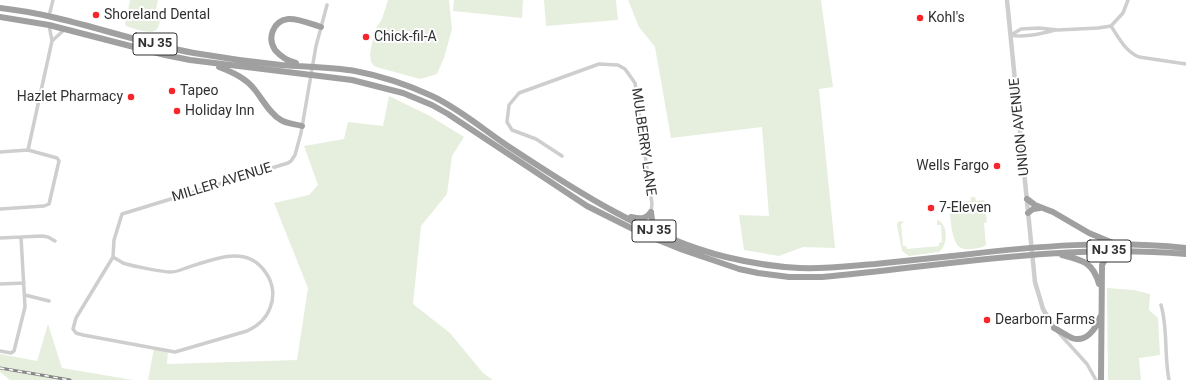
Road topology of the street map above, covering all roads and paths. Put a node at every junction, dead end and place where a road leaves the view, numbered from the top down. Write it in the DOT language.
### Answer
graph roads {
  1 [pos="53,0"];
  2 [pos="1007,0"];
  3 [pos="1128,0"];
  4 [pos="327,5"];
  5 [pos="0,8"];
  6 [pos="49,16"];
  7 [pos="0,17"];
  8 [pos="48,25"];
  9 [pos="1111,26"];
  10 [pos="321,27"];
  11 [pos="64,29"];
  12 [pos="1058,30"];
  13 [pos="1011,35"];
  14 [pos="52,41"];
  15 [pos="212,64"];
  16 [pos="1186,64"];
  17 [pos="303,66"];
  18 [pos="312,66"];
  19 [pos="311,75"];
  20 [pos="302,126"];
  21 [pos="28,150"];
  22 [pos="0,152"];
  23 [pos="562,156"];
  24 [pos="1027,199"];
  25 [pos="1041,208"];
  26 [pos="0,209"];
  27 [pos="650,212"];
  28 [pos="1028,213"];
  29 [pos="619,215"];
  30 [pos="21,237"];
  31 [pos="0,238"];
  32 [pos="56,241"];
  33 [pos="677,241"];
  34 [pos="1116,244"];
  35 [pos="1031,248"];
  36 [pos="1186,248"];
  37 [pos="1124,251"];
  38 [pos="1057,253"];
  39 [pos="1186,254"];
  40 [pos="1032,255"];
  41 [pos="113,256"];
  42 [pos="24,282"];
  43 [pos="0,284"];
  44 [pos="1102,293"];
  45 [pos="25,295"];
  46 [pos="49,301"];
  47 [pos="1161,305"];
  48 [pos="1102,308"];
  49 [pos="1054,328"];
  50 [pos="0,351"];
  51 [pos="1096,380"];
  52 [pos="1101,380"];
  53 [pos="1168,380"];
  1 -- 6 [label="street"];
  2 -- 13 [label="street, UNION AVENUE"];
  3 -- 9 [label="street"];
  4 -- 10 [label="street, MILLER AVENUE"];
  5 -- 6 [label="highway, NJ 35"];
  6 -- 17 [label="highway, NJ 35"];
  7 -- 8 [label="highway, NJ 35"];
  8 -- 11 [label="highway, NJ 35"];
  8 -- 14 [label="street"];
  9 -- 12 [label="street"];
  9 -- 16 [label="street"];
  10 -- 17 [label="highway"];
  10 -- 18 [label="street, MILLER AVENUE"];
  11 -- 14 [label="street"];
  11 -- 15 [label="highway, NJ 35"];
  12 -- 13 [label="street"];
  12 -- 13 [label="street"];
  13 -- 24 [label="street, UNION AVENUE"];
  14 -- 21 [label="street"];
  15 -- 19 [label="highway, NJ 35"];
  15 -- 20 [label="highway"];
  17 -- 18 [label="highway, NJ 35"];
  18 -- 19 [label="street, MILLER AVENUE"];
  18 -- 29 [label="highway, NJ 35"];
  19 -- 20 [label="street, MILLER AVENUE"];
  19 -- 40 [label="highway, NJ 35"];
  20 -- 41 [label="street, MILLER AVENUE"];
  21 -- 22 [label="street"];
  21 -- 26 [label="street"];
  23 -- 27 [label="street, MULBERRY LANE"];
  24 -- 25 [label="highway"];
  24 -- 28 [label="street, UNION AVENUE"];
  25 -- 28 [label="highway"];
  25 -- 34 [label="highway"];
  27 -- 29 [label="highway"];
  27 -- 33 [label="highway"];
  28 -- 35 [label="street, UNION AVENUE"];
  29 -- 33 [label="highway, NJ 35"];
  30 -- 31 [label="street"];
  30 -- 32 [label="street"];
  30 -- 42 [label="street"];
  33 -- 35 [label="highway, NJ 35"];
  34 -- 35 [label="highway, NJ 35"];
  34 -- 36 [label="highway, NJ 35"];
  35 -- 40 [label="street, UNION AVENUE"];
  37 -- 38 [label="highway, NJ 35"];
  37 -- 39 [label="highway, NJ 35"];
  37 -- 44 [label="highway"];
  38 -- 40 [label="highway, NJ 35"];
  38 -- 44 [label="highway"];
  40 -- 49 [label="street"];
  41 -- 41 [label="street, MILLER AVENUE"];
  42 -- 43 [label="street"];
  42 -- 45 [label="street"];
  44 -- 48 [label="highway"];
  45 -- 46 [label="street"];
  45 -- 50 [label="street"];
  47 -- 53 [label="street"];
  48 -- 49 [label="highway"];
  48 -- 52 [label="highway"];
  49 -- 51 [label="street"];
}
